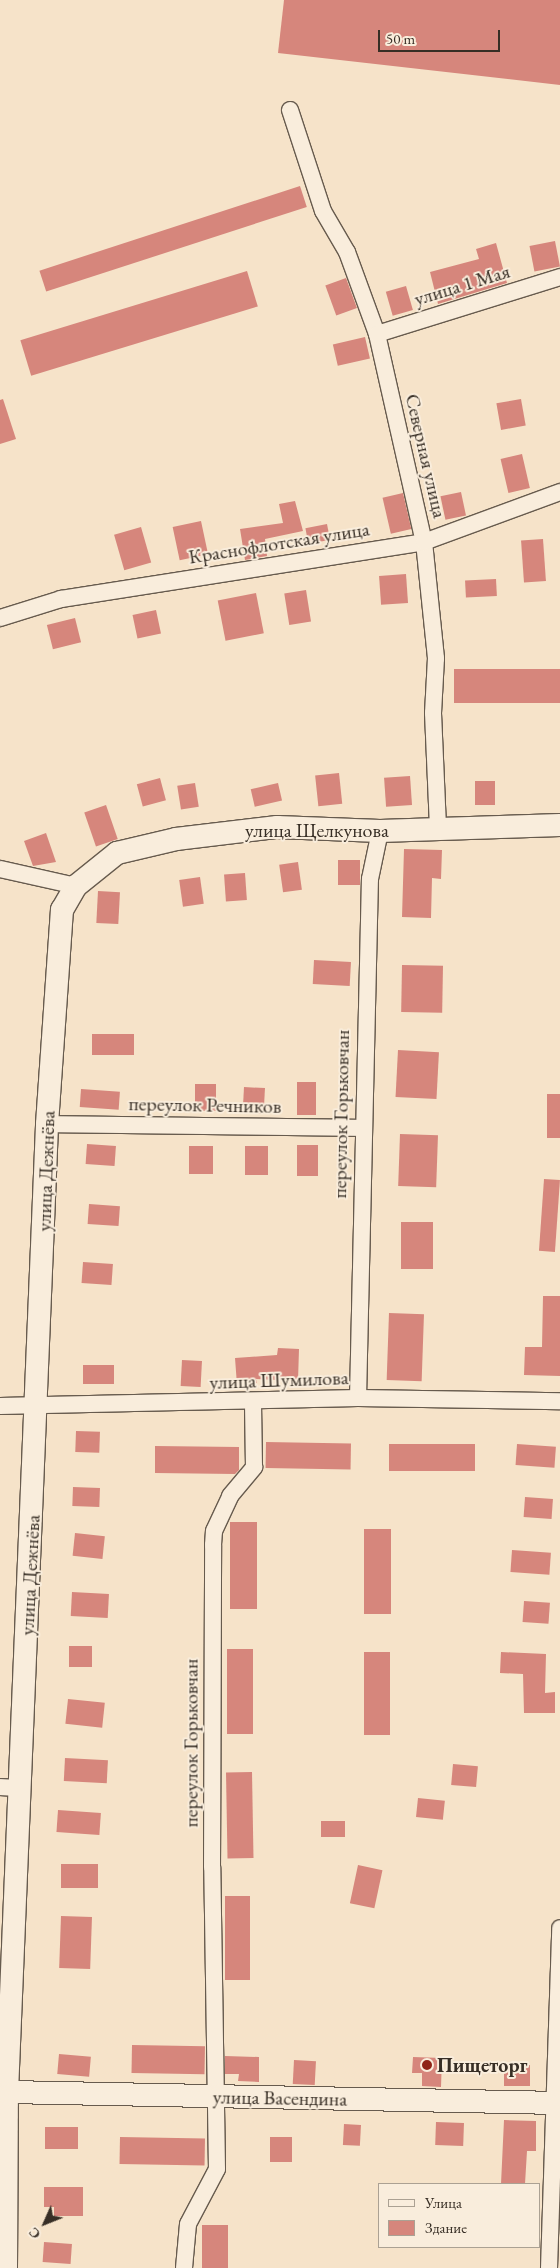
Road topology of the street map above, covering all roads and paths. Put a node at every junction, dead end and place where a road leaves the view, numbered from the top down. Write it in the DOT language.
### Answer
graph roads {
  1 [pos="290,110"];
  2 [pos="560,277"];
  3 [pos="377,334"];
  4 [pos="560,492"];
  5 [pos="424,542"];
  6 [pos="0,618"];
  7 [pos="560,825"];
  8 [pos="438,828"];
  9 [pos="380,831"];
  10 [pos="0,869"];
  11 [pos="76,886"];
  12 [pos="47,1124"];
  13 [pos="361,1128"];
  14 [pos="358,1398"];
  15 [pos="560,1401"];
  16 [pos="253,1402"];
  17 [pos="0,1406"];
  18 [pos="37,1406"];
  19 [pos="10,1788"];
  20 [pos="560,1928"];
  21 [pos="3,2092"];
  22 [pos="217,2097"];
  23 [pos="556,2103"];
  24 [pos="6,2268"];
  25 [pos="184,2268"];
  26 [pos="549,2268"];
  1 -- 3 [label="street, Северная улица"];
  2 -- 3 [label="street, улица 1 Мая"];
  3 -- 5 [label="street, Северная улица"];
  4 -- 5 [label="street, Краснофлотская улица"];
  5 -- 6 [label="street, Краснофлотская улица"];
  5 -- 8 [label="street, Северная улица"];
  7 -- 8 [label="main road, улица Щелкунова"];
  8 -- 9 [label="main road, улица Щелкунова"];
  9 -- 11 [label="main road, улица Щелкунова"];
  9 -- 13 [label="street, переулок Горьковчан"];
  10 -- 11 [label="street"];
  11 -- 12 [label="main road, улица Дежнёва"];
  12 -- 13 [label="street, переулок Речников"];
  12 -- 18 [label="main road, улица Дежнёва"];
  13 -- 14 [label="street, переулок Горьковчан"];
  14 -- 15 [label="street, улица Шумилова"];
  14 -- 16 [label="street, улица Шумилова"];
  16 -- 18 [label="street, улица Шумилова"];
  16 -- 22 [label="street, переулок Горьковчан"];
  17 -- 18 [label="street, улица Шумилова"];
  18 -- 19 [label="main road, улица Дежнёва"];
  19 -- 21 [label="main road, улица Дежнёва"];
  20 -- 23 [label="street"];
  21 -- 22 [label="main road, улица Васендина"];
  21 -- 24 [label="main road, улица Дежнёва"];
  22 -- 23 [label="main road, улица Васендина"];
  22 -- 25 [label="street, переулок Горьковчан"];
  23 -- 26 [label="street"];
}
